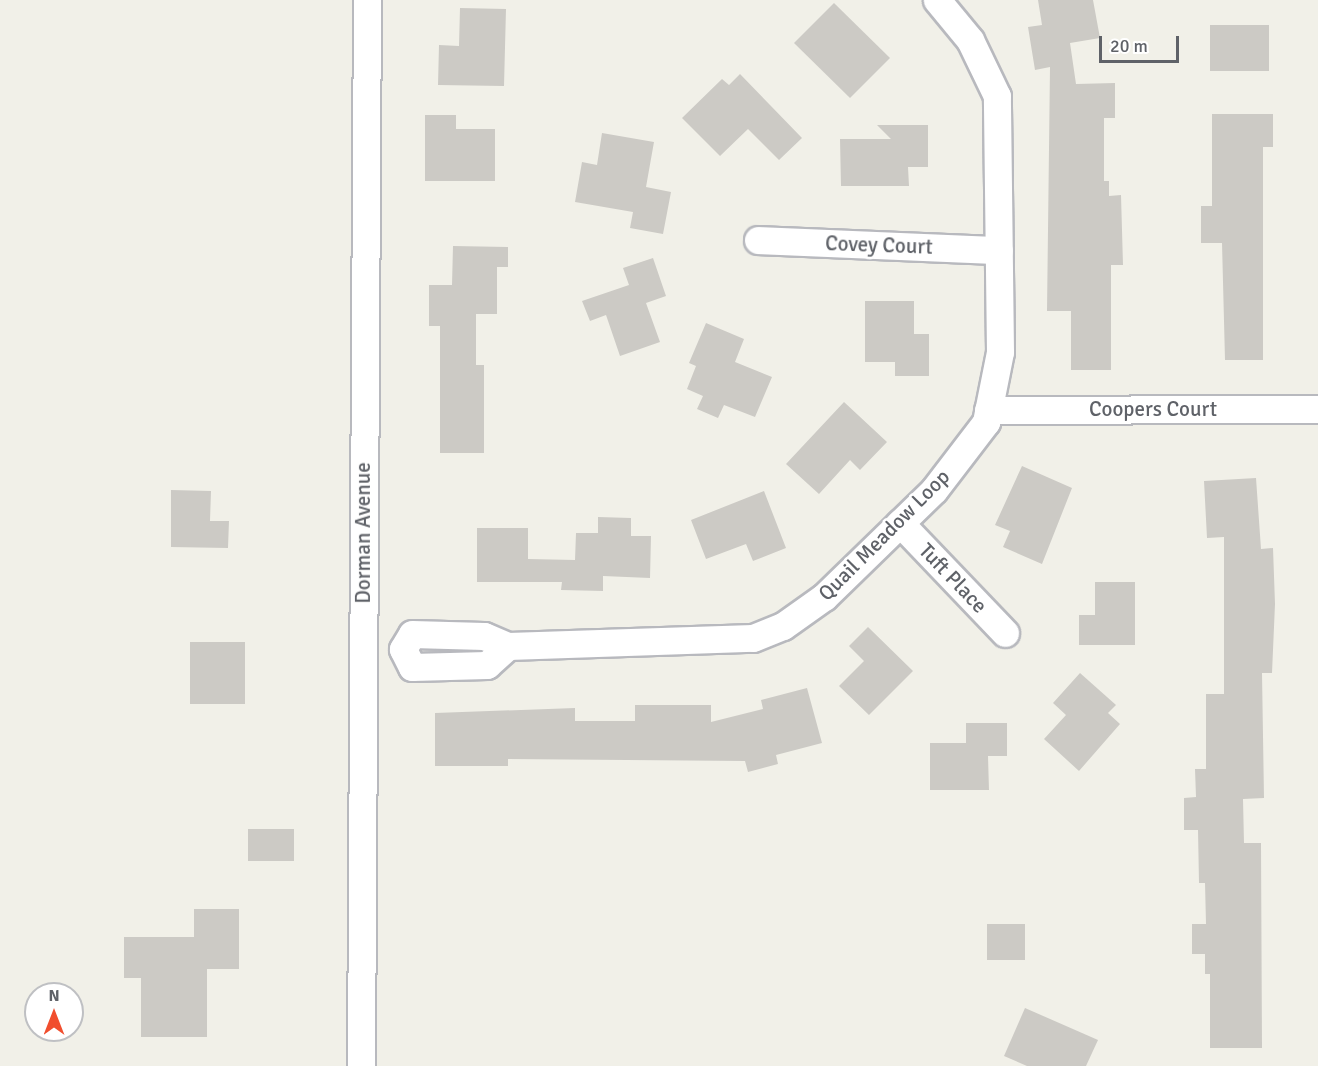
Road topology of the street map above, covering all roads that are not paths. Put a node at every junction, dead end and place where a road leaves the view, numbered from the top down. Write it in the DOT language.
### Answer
graph roads {
  1 [pos="367,0"];
  2 [pos="937,0"];
  3 [pos="758,240"];
  4 [pos="999,250"];
  5 [pos="1318,409"];
  6 [pos="988,410"];
  7 [pos="900,523"];
  8 [pos="1005,633"];
  9 [pos="362,647"];
  10 [pos="361,1066"];
  1 -- 9 [label="street, Dorman Avenue"];
  2 -- 4 [label="street, Quail Meadow Loop"];
  3 -- 4 [label="street, Covey Court"];
  4 -- 6 [label="street, Quail Meadow Loop"];
  5 -- 6 [label="street, Coopers Court"];
  6 -- 7 [label="street, Quail Meadow Loop"];
  7 -- 8 [label="street, Tuft Place"];
  7 -- 9 [label="street, Quail Meadow Loop"];
  9 -- 10 [label="street, Dorman Avenue"];
}
